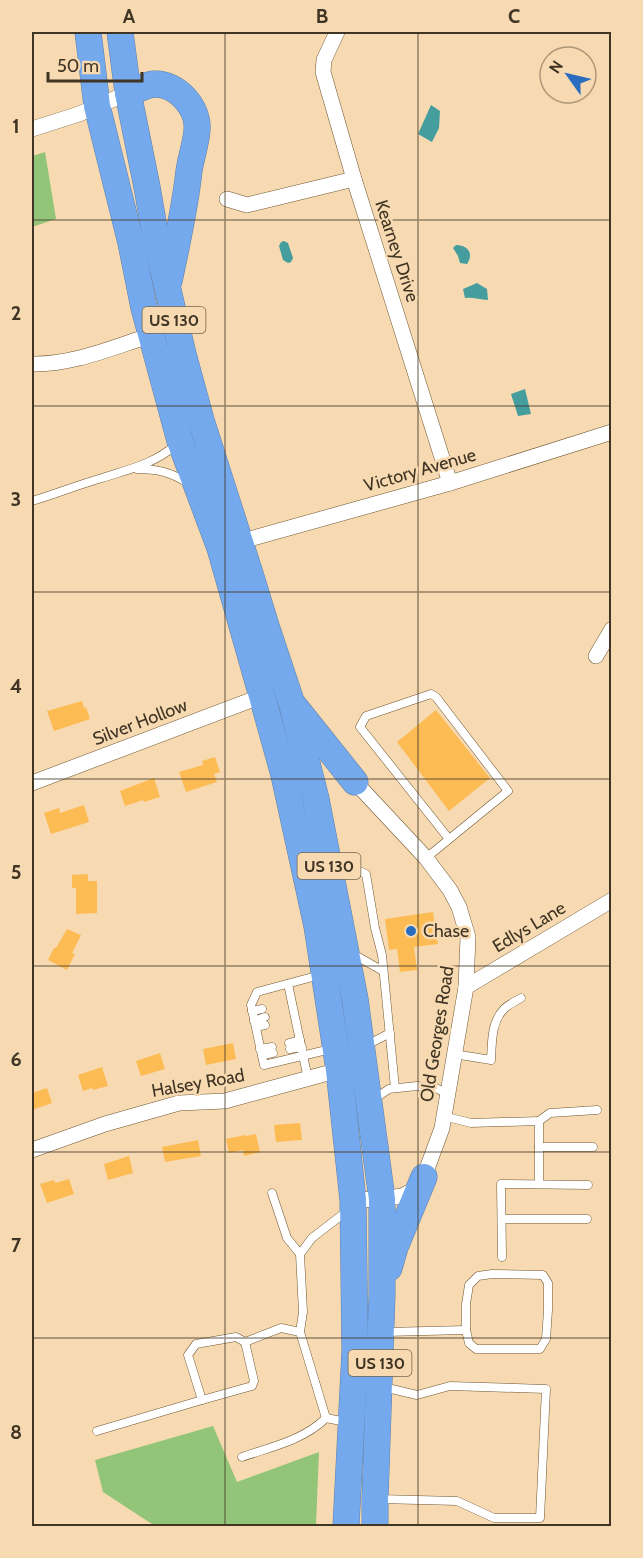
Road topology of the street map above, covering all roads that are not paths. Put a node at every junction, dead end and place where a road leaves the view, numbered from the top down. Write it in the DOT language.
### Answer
graph roads {
  1 [pos="88,32"];
  2 [pos="120,32"];
  3 [pos="337,32"];
  4 [pos="128,93"];
  5 [pos="97,106"];
  6 [pos="32,129"];
  7 [pos="354,179"];
  8 [pos="227,199"];
  9 [pos="167,290"];
  10 [pos="152,335"];
  11 [pos="32,364"];
  12 [pos="612,432"];
  13 [pos="180,441"];
  14 [pos="136,468"];
  15 [pos="450,483"];
  16 [pos="197,488"];
  17 [pos="32,501"];
  18 [pos="230,545"];
  19 [pos="612,629"];
  20 [pos="596,656"];
  21 [pos="262,696"];
  22 [pos="292,704"];
  23 [pos="355,782"];
  24 [pos="32,783"];
  25 [pos="316,799"];
  26 [pos="449,839"];
  27 [pos="327,857"];
  28 [pos="426,858"];
  29 [pos="612,900"];
  30 [pos="345,949"];
  31 [pos="383,971"];
  32 [pos="324,974"];
  33 [pos="288,984"];
  34 [pos="466,987"];
  35 [pos="521,998"];
  36 [pos="291,1002"];
  37 [pos="280,1005"];
  38 [pos="252,1011"];
  39 [pos="294,1014"];
  40 [pos="284,1017"];
  41 [pos="255,1024"];
  42 [pos="390,1033"];
  43 [pos="301,1044"];
  44 [pos="289,1046"];
  45 [pos="361,1048"];
  46 [pos="272,1050"];
  47 [pos="261,1052"];
  48 [pos="454,1054"];
  49 [pos="304,1056"];
  50 [pos="338,1059"];
  51 [pos="308,1079"];
  52 [pos="395,1088"];
  53 [pos="447,1094"];
  54 [pos="369,1102"];
  55 [pos="597,1110"];
  56 [pos="444,1116"];
  57 [pos="539,1121"];
  58 [pos="539,1147"];
  59 [pos="593,1147"];
  60 [pos="32,1150"];
  61 [pos="424,1177"];
  62 [pos="539,1184"];
  63 [pos="588,1185"];
  64 [pos="272,1193"];
  65 [pos="382,1199"];
  66 [pos="353,1204"];
  67 [pos="502,1219"];
  68 [pos="587,1219"];
  69 [pos="300,1254"];
  70 [pos="502,1257"];
  71 [pos="382,1294"];
  72 [pos="466,1330"];
  73 [pos="300,1332"];
  74 [pos="381,1332"];
  75 [pos="245,1342"];
  76 [pos="379,1386"];
  77 [pos="202,1400"];
  78 [pos="339,1420"];
  79 [pos="97,1431"];
  80 [pos="242,1457"];
  81 [pos="375,1499"];
  82 [pos="346,1527"];
  83 [pos="375,1527"];
  1 -- 5 [label="highway, US 130"];
  2 -- 4 [label="highway, US 130"];
  3 -- 7 [label="street, Kearney Drive"];
  4 -- 5 [label="street"];
  4 -- 9 [label="highway, US 130"];
  4 -- 9 [label="highway"];
  5 -- 6 [label="street"];
  5 -- 10 [label="highway, US 130"];
  7 -- 8 [label="street"];
  7 -- 15 [label="street, Kearney Drive"];
  9 -- 18 [label="highway, US 130"];
  10 -- 11 [label="street"];
  10 -- 13 [label="highway, US 130"];
  12 -- 15 [label="street, Victory Avenue"];
  13 -- 14 [label="lane"];
  13 -- 16 [label="highway, US 130"];
  14 -- 16 [label="lane"];
  14 -- 17 [label="lane"];
  15 -- 18 [label="street, Victory Avenue"];
  16 -- 18 [label="highway, US 130"];
  18 -- 21 [label="highway, US 130"];
  18 -- 22 [label="highway, US 130"];
  19 -- 20 [label="street"];
  21 -- 24 [label="street, Silver Hollow"];
  21 -- 32 [label="highway, US 130"];
  22 -- 23 [label="highway"];
  22 -- 25 [label="highway, US 130"];
  23 -- 25 [label="highway"];
  23 -- 28 [label="street, Old Georges Road"];
  25 -- 27 [label="highway, US 130"];
  26 -- 26 [label="lane"];
  26 -- 28 [label="lane"];
  27 -- 30 [label="highway, US 130"];
  27 -- 31 [label="lane"];
  28 -- 34 [label="street, Old Georges Road"];
  29 -- 34 [label="street, Edlys Lane"];
  30 -- 31 [label="lane"];
  30 -- 45 [label="highway, US 130"];
  31 -- 42 [label="lane"];
  32 -- 33 [label="lane"];
  32 -- 50 [label="highway, US 130"];
  33 -- 36 [label="lane"];
  33 -- 38 [label="lane"];
  34 -- 48 [label="street, Old Georges Road"];
  35 -- 48 [label="lane"];
  36 -- 37 [label="lane"];
  36 -- 39 [label="lane"];
  38 -- 41 [label="lane"];
  38 -- 41 [label="lane"];
  39 -- 40 [label="lane"];
  39 -- 43 [label="lane"];
  41 -- 47 [label="lane"];
  42 -- 45 [label="lane"];
  42 -- 52 [label="lane"];
  43 -- 44 [label="lane"];
  43 -- 49 [label="lane"];
  45 -- 54 [label="highway, US 130"];
  46 -- 47 [label="lane"];
  47 -- 49 [label="lane"];
  48 -- 53 [label="street, Old Georges Road"];
  49 -- 50 [label="lane"];
  49 -- 51 [label="lane"];
  50 -- 51 [label="street, Halsey Road"];
  50 -- 66 [label="highway, US 130"];
  51 -- 60 [label="street, Halsey Road"];
  52 -- 53 [label="lane"];
  52 -- 54 [label="lane"];
  53 -- 56 [label="street, Old Georges Road"];
  54 -- 65 [label="highway, US 130"];
  55 -- 57 [label="lane"];
  56 -- 57 [label="lane"];
  56 -- 61 [label="street, Old Georges Road"];
  57 -- 58 [label="lane"];
  58 -- 59 [label="lane"];
  58 -- 62 [label="lane"];
  61 -- 65 [label="street"];
  61 -- 71 [label="highway"];
  62 -- 63 [label="lane"];
  62 -- 67 [label="lane"];
  64 -- 69 [label="lane"];
  65 -- 66 [label="street"];
  65 -- 71 [label="highway, US 130"];
  66 -- 69 [label="lane"];
  66 -- 78 [label="highway, US 130"];
  67 -- 68 [label="lane"];
  67 -- 70 [label="lane"];
  69 -- 73 [label="lane"];
  71 -- 74 [label="highway, US 130"];
  72 -- 72 [label="lane"];
  72 -- 74 [label="lane"];
  73 -- 75 [label="lane"];
  73 -- 78 [label="lane"];
  74 -- 76 [label="highway, US 130"];
  75 -- 77 [label="lane"];
  75 -- 77 [label="lane"];
  76 -- 81 [label="highway, US 130"];
  76 -- 81 [label="lane"];
  77 -- 79 [label="lane"];
  78 -- 80 [label="lane"];
  78 -- 82 [label="highway, US 130"];
  81 -- 83 [label="highway, US 130"];
}
